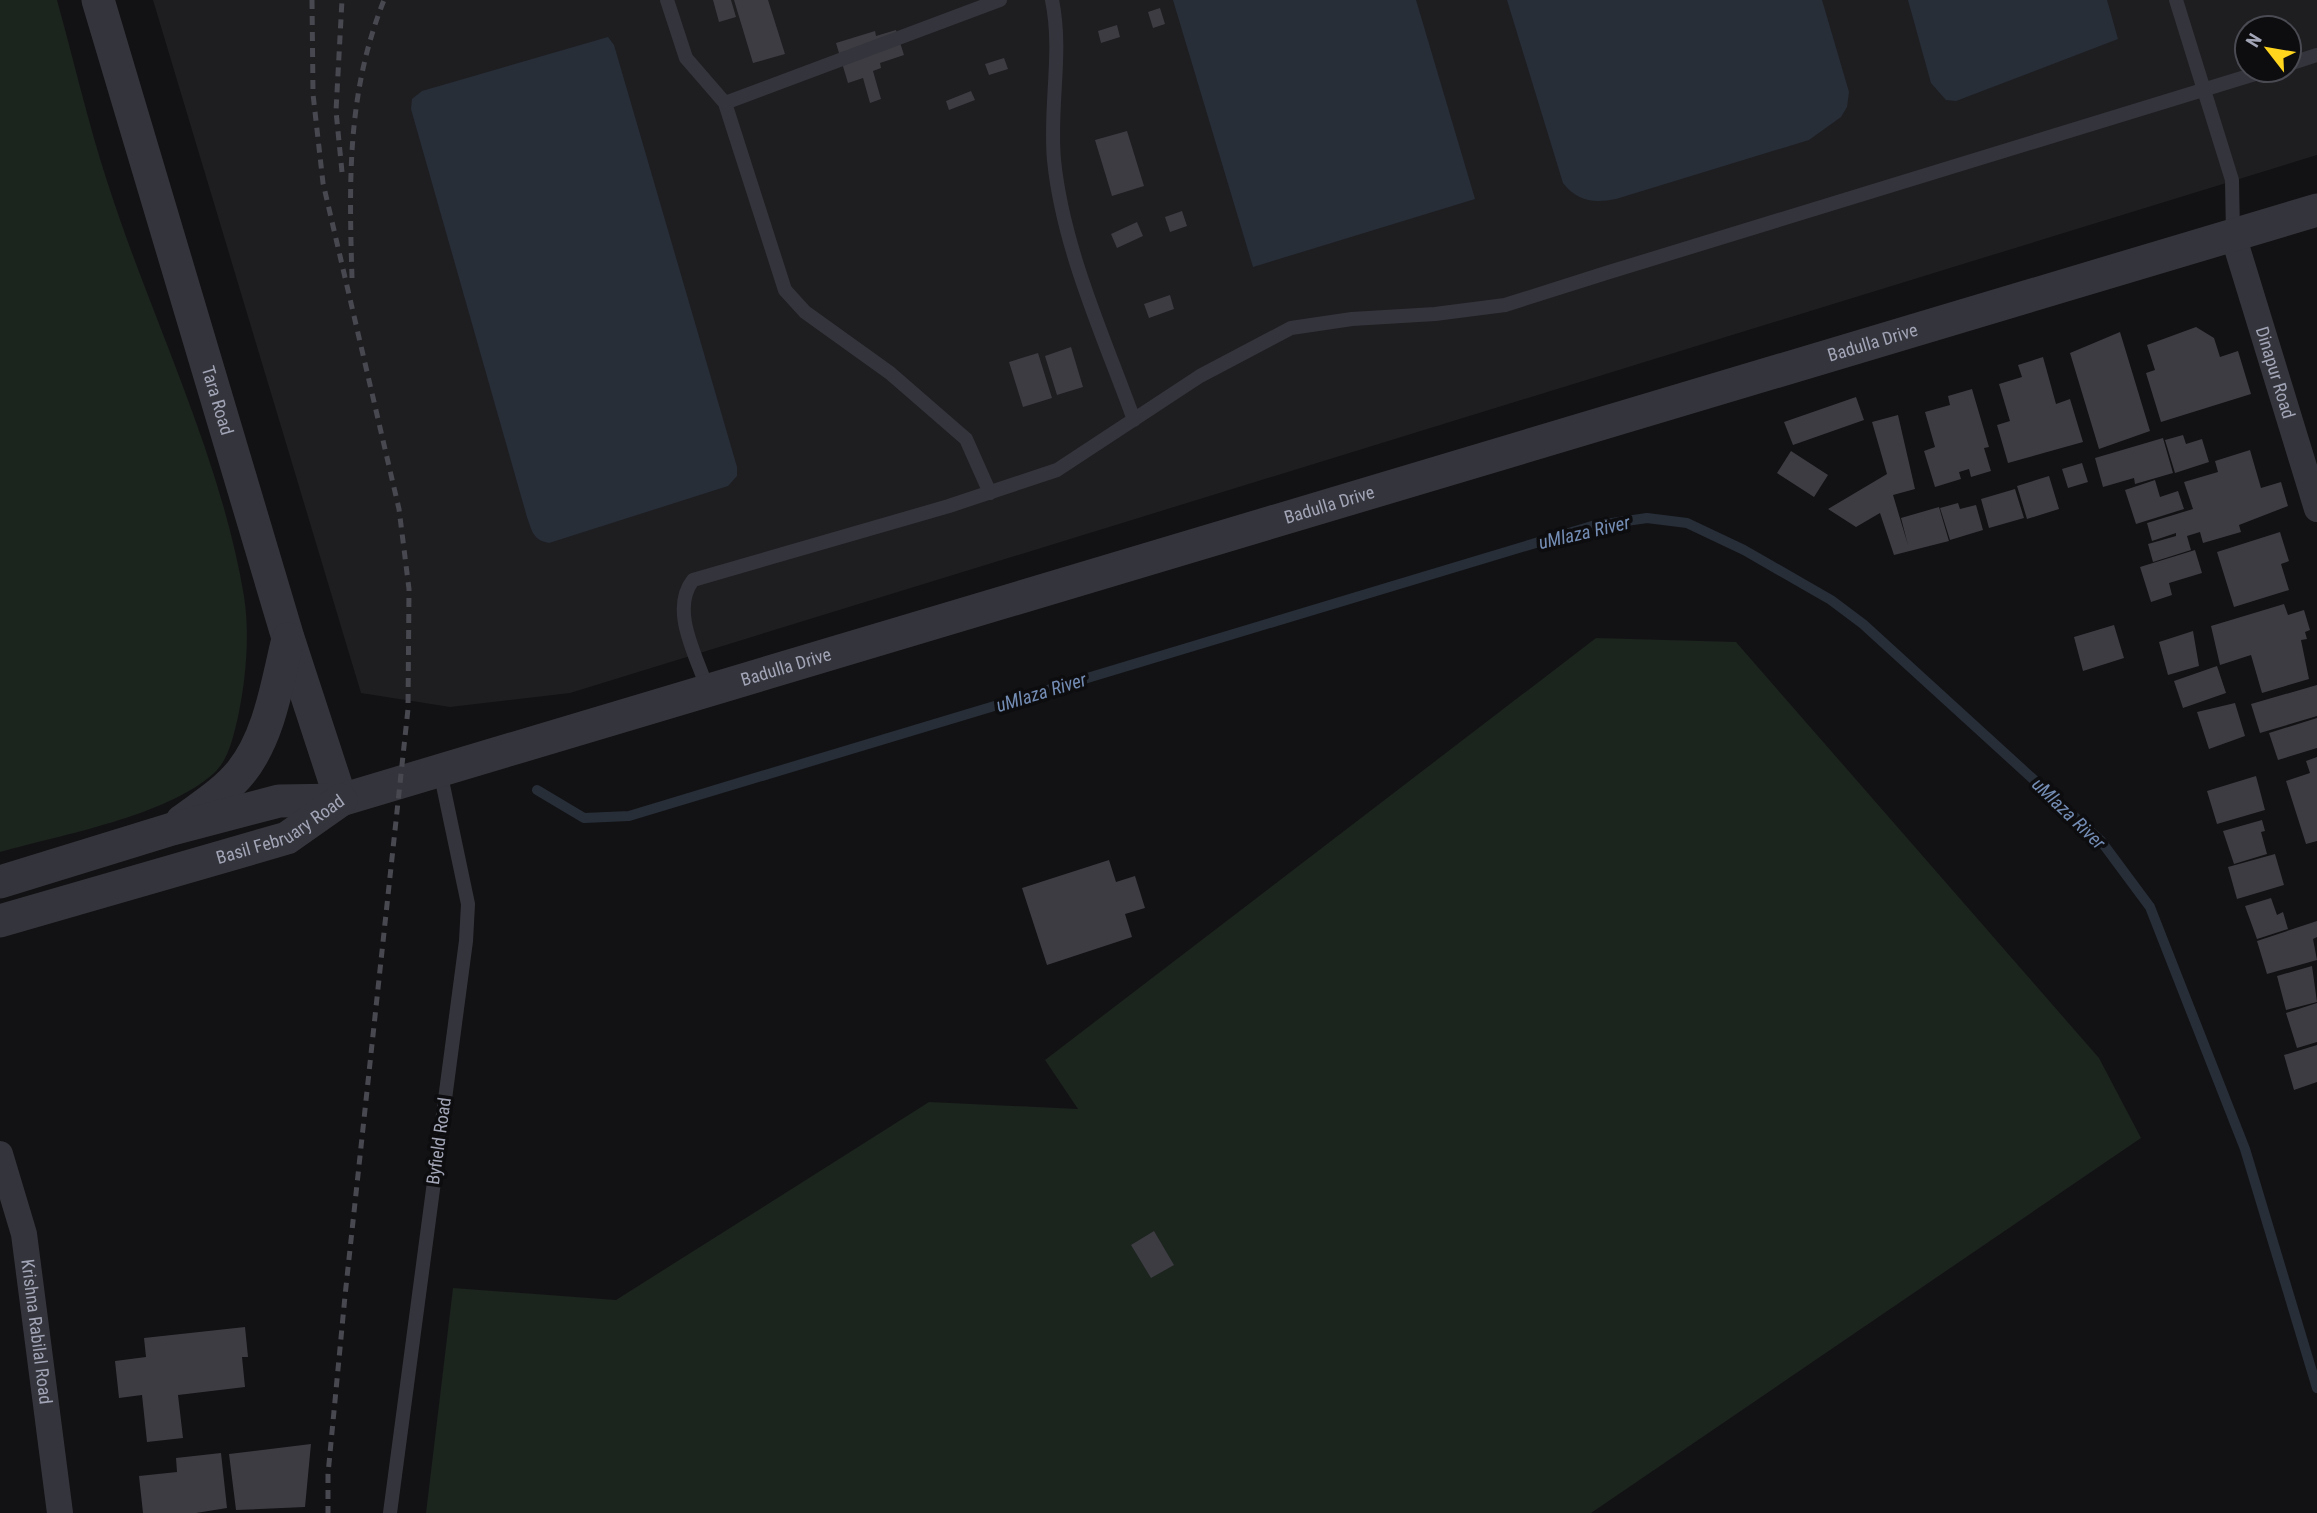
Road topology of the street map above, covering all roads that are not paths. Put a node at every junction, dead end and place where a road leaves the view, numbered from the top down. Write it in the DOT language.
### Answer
graph roads {
  1 [pos="98,0"];
  2 [pos="667,0"];
  3 [pos="1000,0"];
  4 [pos="1052,0"];
  5 [pos="2176,0"];
  6 [pos="2233,80"];
  7 [pos="2204,89"];
  8 [pos="725,103"];
  9 [pos="2317,210"];
  10 [pos="2233,235"];
  11 [pos="1134,420"];
  12 [pos="990,493"];
  13 [pos="2317,509"];
  14 [pos="288,638"];
  15 [pos="708,691"];
  16 [pos="440,771"];
  17 [pos="341,800"];
  18 [pos="172,829"];
  19 [pos="0,882"];
  20 [pos="0,921"];
  21 [pos="0,1154"];
  22 [pos="60,1513"];
  23 [pos="390,1513"];
  1 -- 14 [label="street, Tara Road"];
  2 -- 8 [label="lane"];
  3 -- 8 [label="lane"];
  4 -- 11 [label="lane"];
  5 -- 7 [label="lane"];
  6 -- 7 [label="lane"];
  7 -- 10 [label="lane"];
  7 -- 11 [label="lane"];
  8 -- 12 [label="lane"];
  9 -- 10 [label="street, Badulla Drive"];
  10 -- 13 [label="street, Dinapur Road"];
  10 -- 15 [label="street, Badulla Drive"];
  11 -- 12 [label="lane"];
  12 -- 15 [label="lane"];
  14 -- 17 [label="street, Tara Road"];
  14 -- 18 [label="street"];
  15 -- 16 [label="street, Badulla Drive"];
  16 -- 17 [label="street, Badulla Drive"];
  16 -- 23 [label="lane, Byfield Road"];
  17 -- 18 [label="street, Basil February Road"];
  17 -- 20 [label="street, Basil February Road"];
  18 -- 19 [label="street, Basil February Road"];
  21 -- 22 [label="street, Krishna Rabilal Road"];
}
